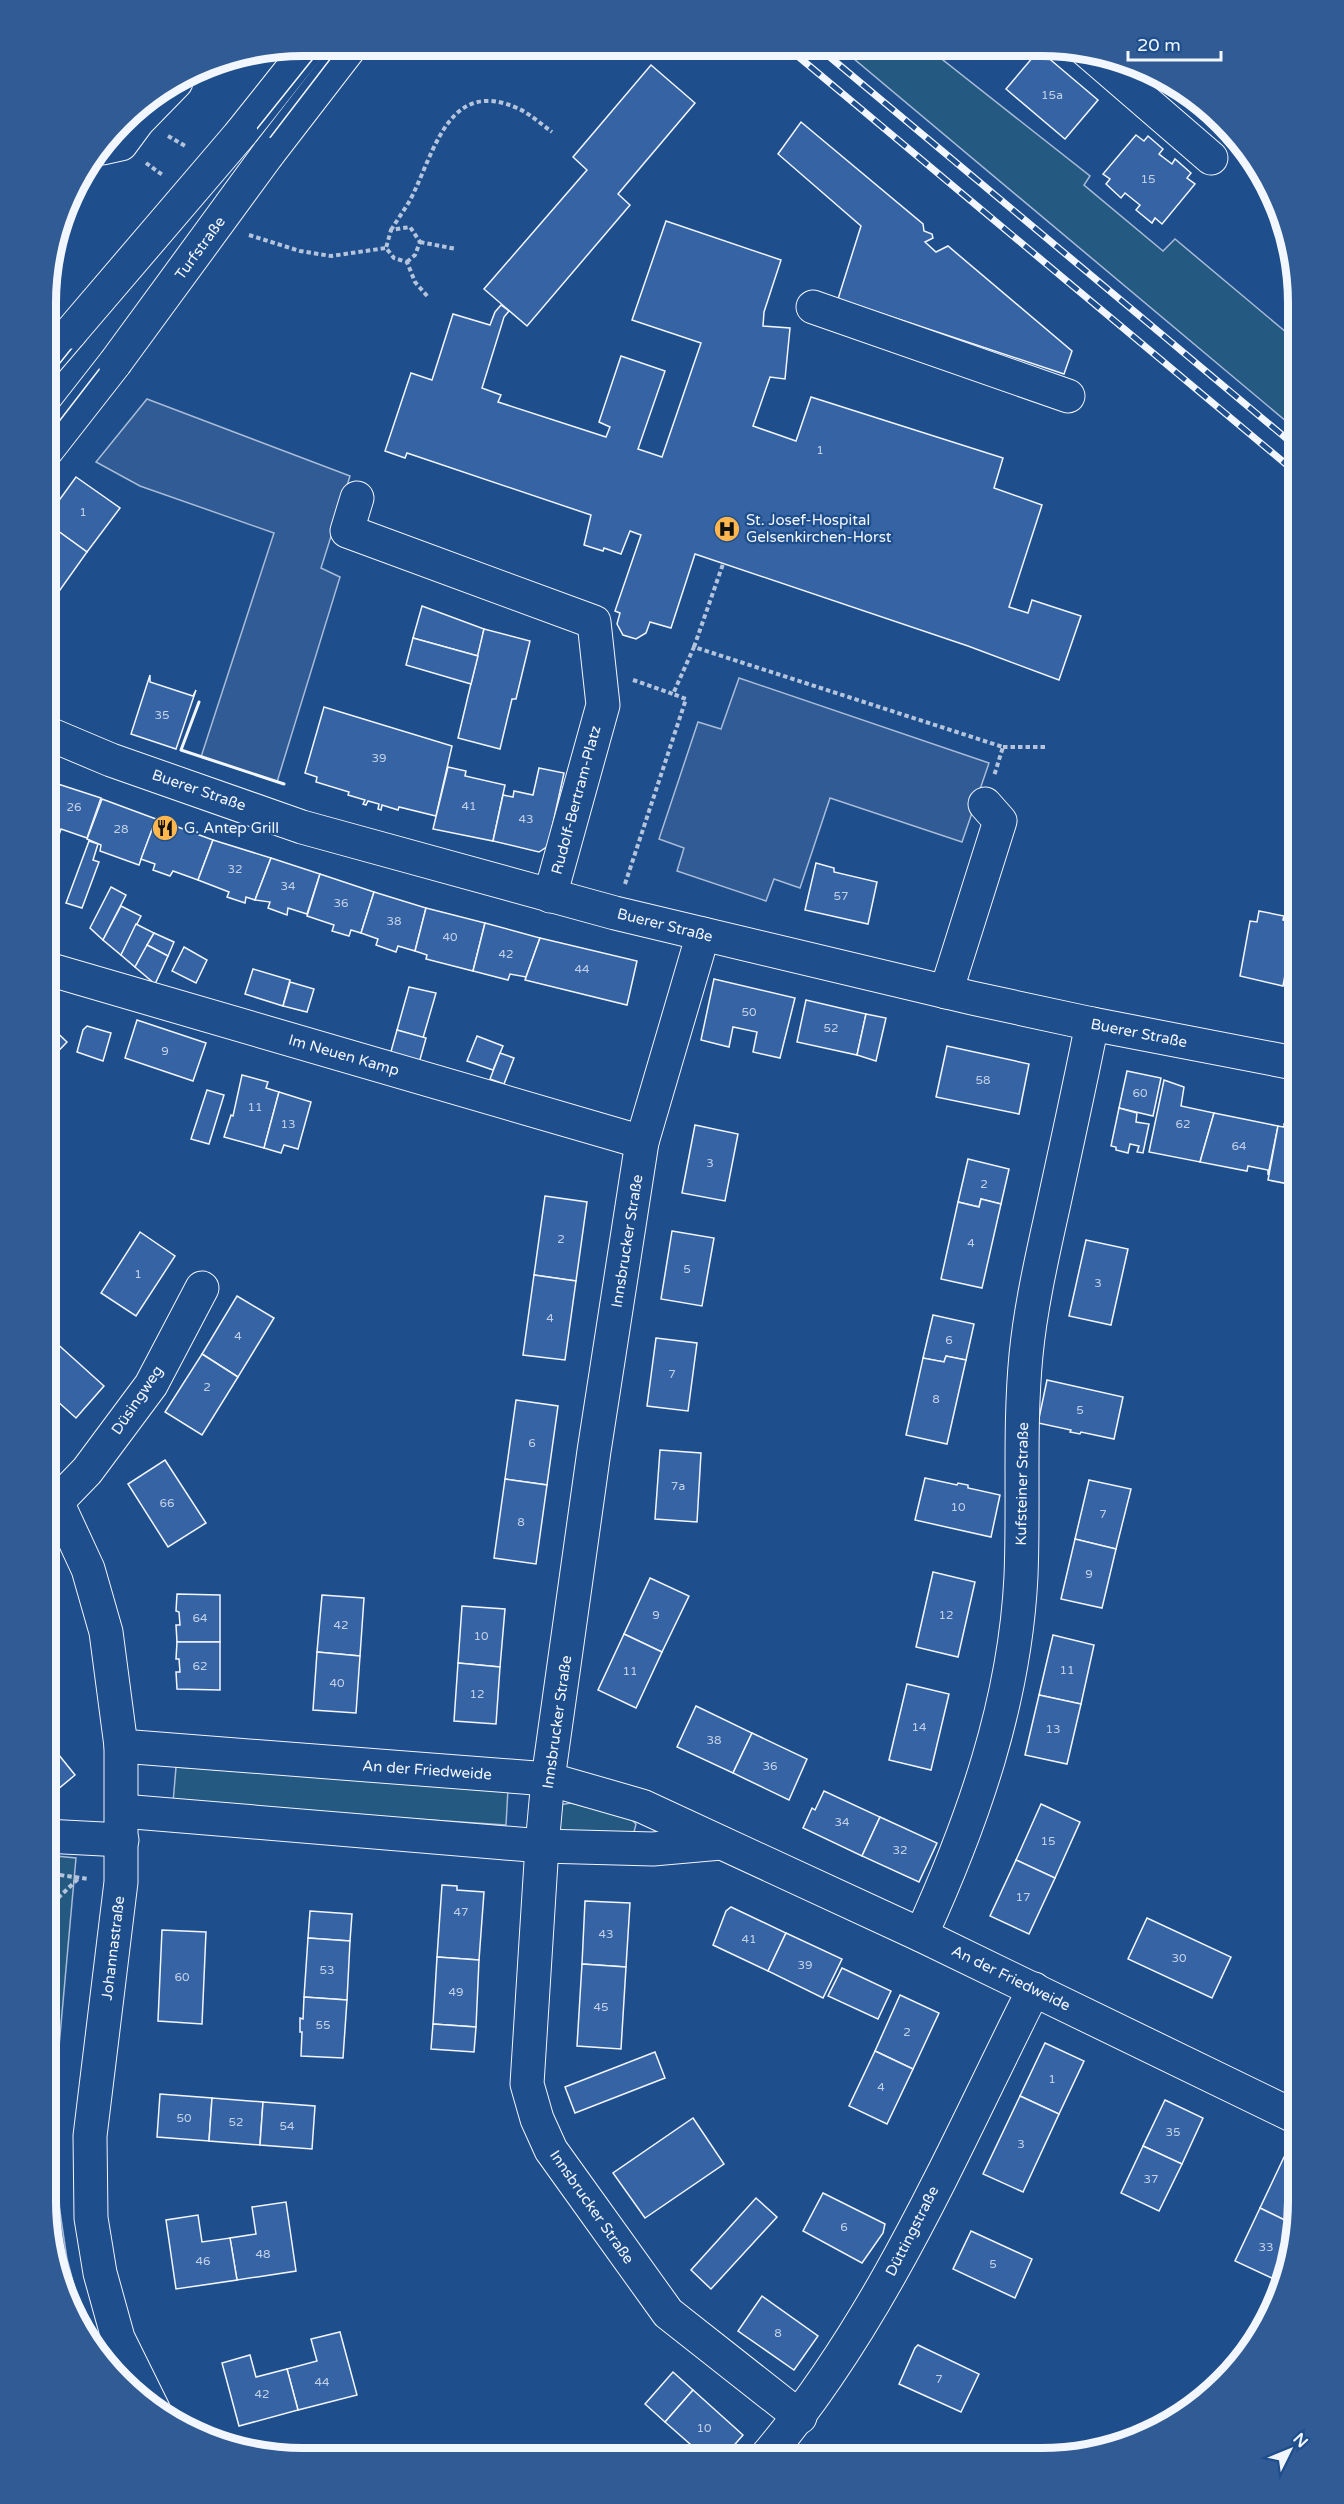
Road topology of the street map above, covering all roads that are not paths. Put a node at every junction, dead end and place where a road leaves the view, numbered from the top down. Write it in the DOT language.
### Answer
graph roads {
  1 [pos="302,56"];
  2 [pos="344,56"];
  3 [pos="1101,63"];
  4 [pos="154,105"];
  5 [pos="104,155"];
  6 [pos="1211,158"];
  7 [pos="813,307"];
  8 [pos="56,350"];
  9 [pos="1068,396"];
  10 [pos="56,438"];
  11 [pos="357,498"];
  12 [pos="56,737"];
  13 [pos="985,804"];
  14 [pos="550,896"];
  15 [pos="703,934"];
  16 [pos="56,971"];
  17 [pos="946,992"];
  18 [pos="1092,1024"];
  19 [pos="1288,1062"];
  20 [pos="642,1142"];
  21 [pos="202,1288"];
  22 [pos="56,1491"];
  23 [pos="56,1504"];
  24 [pos="121,1746"];
  25 [pos="548,1779"];
  26 [pos="122,1826"];
  27 [pos="56,1835"];
  28 [pos="721,1843"];
  29 [pos="542,1846"];
  30 [pos="921,1935"];
  31 [pos="1034,1989"];
  32 [pos="1288,2113"];
  33 [pos="144,2391"];
  34 [pos="800,2417"];
  35 [pos="774,2448"];
  1 -- 8 [label="street, bridge"];
  2 -- 10 [label="street, Turfstraße, bridge"];
  3 -- 6 [label="street"];
  4 -- 5 [label="street"];
  7 -- 9 [label="street"];
  11 -- 14 [label="street, Rudolf-Bertram-Platz"];
  12 -- 14 [label="street, Buerer Straße"];
  13 -- 17 [label="street"];
  14 -- 15 [label="street, Buerer Straße"];
  15 -- 17 [label="street, Buerer Straße"];
  15 -- 20 [label="street, Innsbrucker Straße"];
  16 -- 20 [label="street, Im Neuen Kamp"];
  17 -- 18 [label="street, Buerer Straße"];
  18 -- 19 [label="street, Buerer Straße"];
  18 -- 30 [label="street, Kufsteiner Straße"];
  20 -- 25 [label="street, Innsbrucker Straße"];
  21 -- 22 [label="street, Düsingweg"];
  23 -- 24 [label="street, Johannastraße"];
  24 -- 25 [label="street, An der Friedweide"];
  24 -- 26 [label="street, Johannastraße"];
  25 -- 28 [label="street, An der Friedweide"];
  25 -- 29 [label="street, Innsbrucker Straße"];
  26 -- 27 [label="street, An der Friedweide"];
  26 -- 29 [label="street, An der Friedweide"];
  26 -- 33 [label="street, Johannastraße"];
  28 -- 29 [label="street, An der Friedweide"];
  28 -- 30 [label="street, An der Friedweide"];
  29 -- 34 [label="street, Innsbrucker Straße"];
  30 -- 31 [label="street, An der Friedweide"];
  31 -- 32 [label="street, An der Friedweide"];
  31 -- 34 [label="street, Düttingstraße"];
  34 -- 35 [label="street, Düttingstraße"];
}
